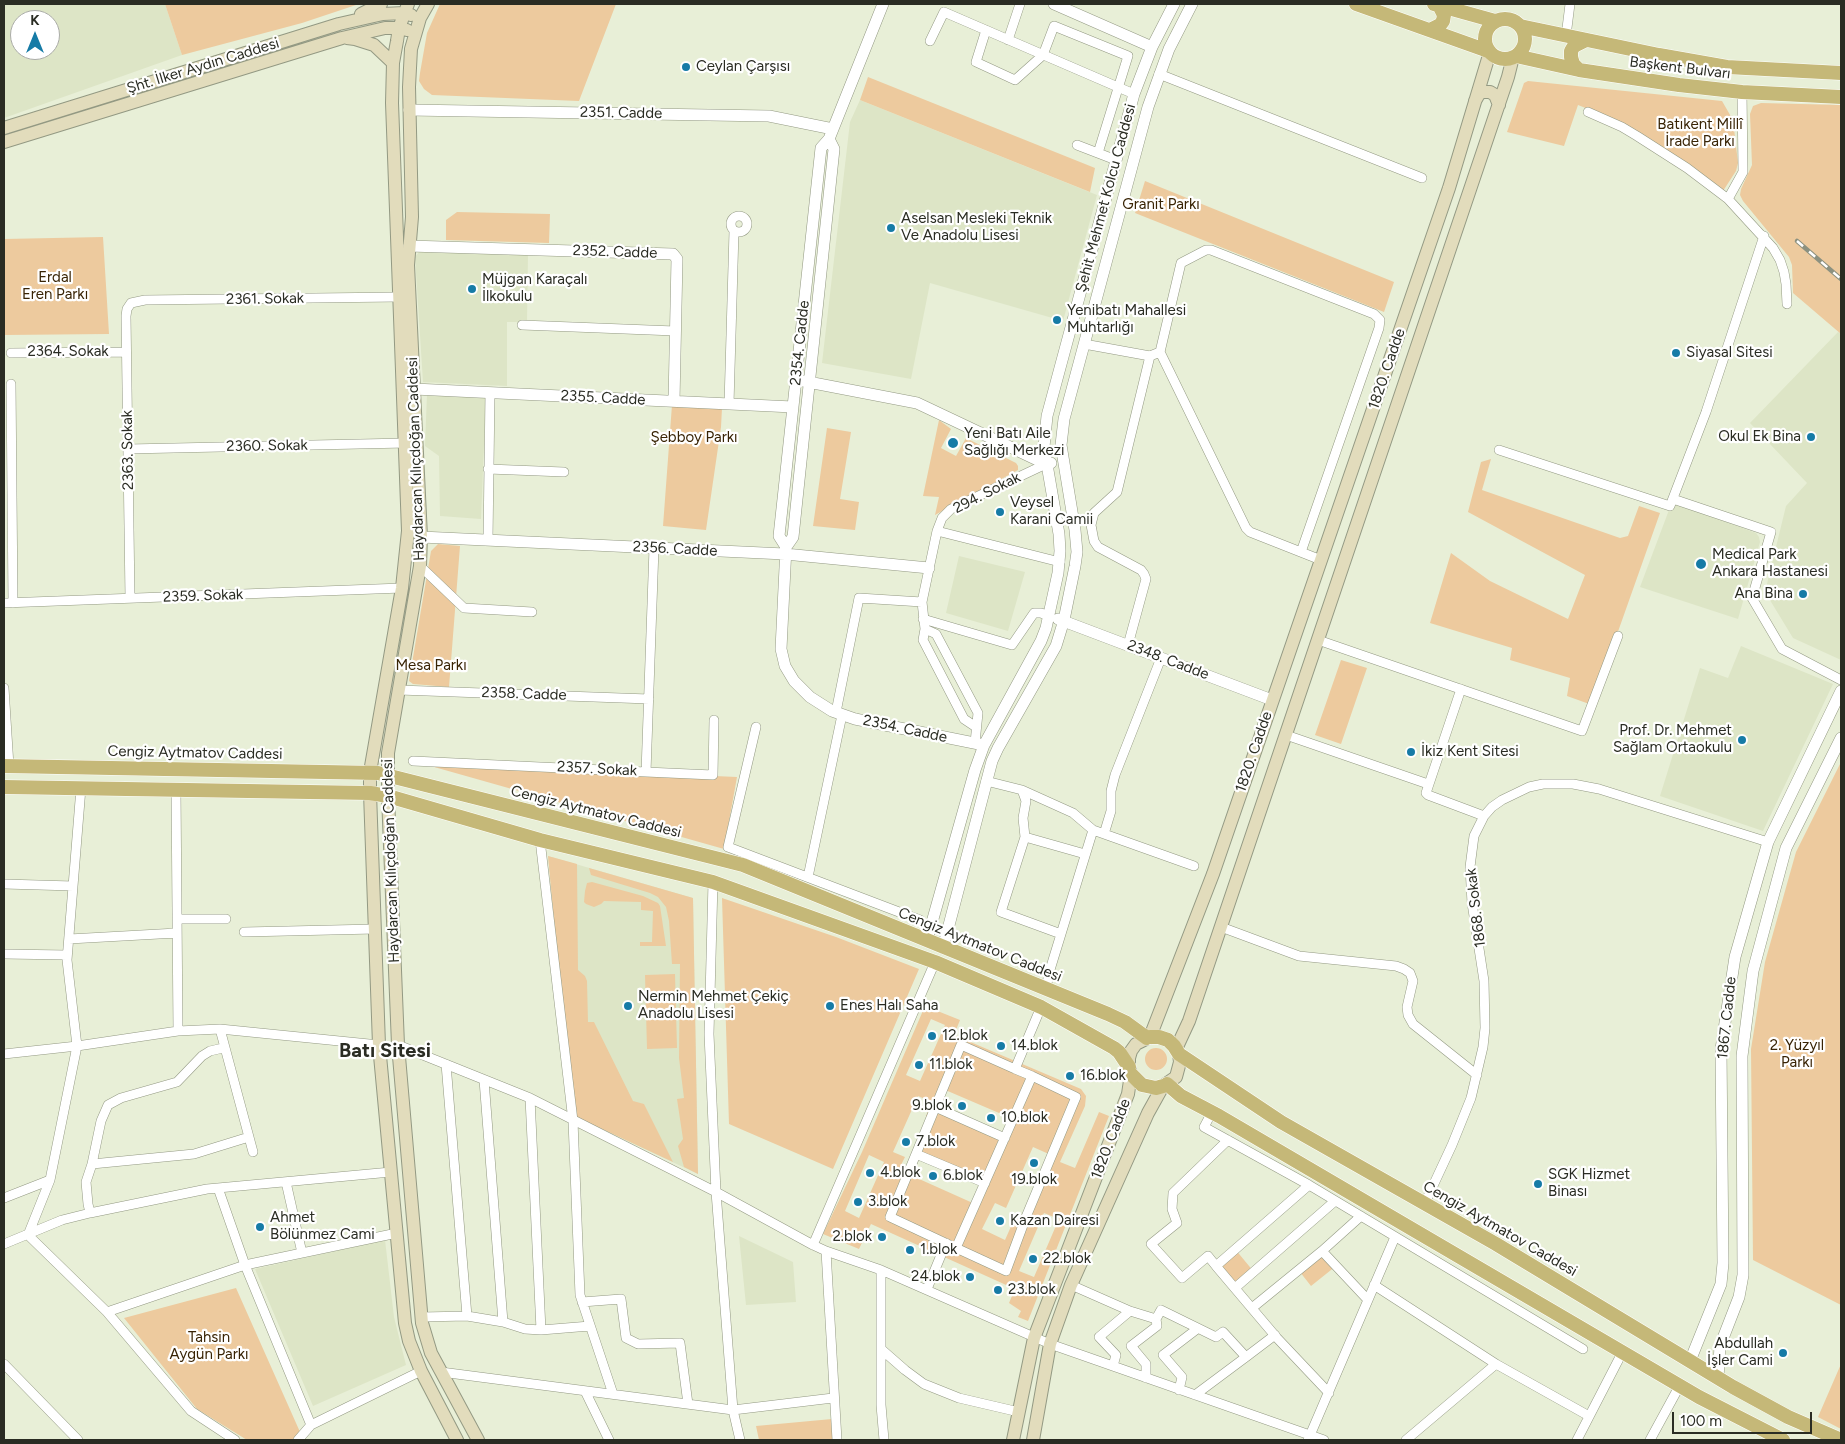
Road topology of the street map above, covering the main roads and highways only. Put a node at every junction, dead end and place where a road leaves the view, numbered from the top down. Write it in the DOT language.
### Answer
graph roads {
  1 [pos="381,4"];
  2 [pos="428,4"];
  3 [pos="1356,4"];
  4 [pos="1443,5"];
  5 [pos="406,8"];
  6 [pos="420,18"];
  7 [pos="1495,21"];
  8 [pos="339,24"];
  9 [pos="1520,26"];
  10 [pos="399,28"];
  11 [pos="1430,30"];
  12 [pos="415,33"];
  13 [pos="342,38"];
  14 [pos="1586,40"];
  15 [pos="1489,52"];
  16 [pos="1514,57"];
  17 [pos="393,63"];
  18 [pos="1579,70"];
  19 [pos="1841,73"];
  20 [pos="1841,97"];
  21 [pos="1475,100"];
  22 [pos="1499,105"];
  23 [pos="392,110"];
  24 [pos="409,110"];
  25 [pos="54,113"];
  26 [pos="58,126"];
  27 [pos="4,128"];
  28 [pos="4,142"];
  29 [pos="6,766"];
  30 [pos="370,772"];
  31 [pos="387,775"];
  32 [pos="4,787"];
  33 [pos="370,793"];
  34 [pos="388,796"];
  35 [pos="1149,1037"];
  36 [pos="379,1045"];
  37 [pos="398,1045"];
  38 [pos="1177,1052"];
  39 [pos="1130,1070"];
  40 [pos="1165,1085"];
  41 [pos="457,1440"];
  42 [pos="478,1440"];
  43 [pos="1013,1440"];
  44 [pos="1033,1440"];
  45 [pos="1783,1440"];
  46 [pos="1841,1440"];
  1 -- 8 [label="main road"];
  2 -- 6 [label="main road, Haydarcan Kılıçdoğan Caddesi"];
  3 -- 11 [label="main road"];
  4 -- 7 [label="main road"];
  4 -- 11 [label="main road"];
  5 -- 6 [label="main road"];
  5 -- 8 [label="main road, Şht. İlker Aydın Caddesi"];
  5 -- 10 [label="main road, Haydarcan Kılıçdoğan Caddesi"];
  6 -- 12 [label="main road, Haydarcan Kılıçdoğan Caddesi"];
  7 -- 9 [label="main road"];
  7 -- 15 [label="main road"];
  8 -- 25 [label="main road, Şht. İlker Aydın Caddesi"];
  9 -- 14 [label="main road, Başkent Bulvarı"];
  9 -- 16 [label="main road"];
  10 -- 12 [label="main road"];
  10 -- 13 [label="main road, Şht. İlker Aydın Caddesi"];
  10 -- 17 [label="main road, Haydarcan Kılıçdoğan Caddesi"];
  11 -- 15 [label="main road"];
  12 -- 24 [label="main road, Haydarcan Kılıçdoğan Caddesi"];
  13 -- 17 [label="main road"];
  13 -- 26 [label="main road, Şht. İlker Aydın Caddesi"];
  14 -- 18 [label="main road"];
  14 -- 19 [label="main road, Başkent Bulvarı"];
  15 -- 16 [label="main road"];
  15 -- 21 [label="main road, 1820. Cadde"];
  16 -- 18 [label="main road, Başkent Bulvarı"];
  16 -- 22 [label="main road, 1820. Cadde"];
  17 -- 23 [label="main road, Haydarcan Kılıçdoğan Caddesi"];
  18 -- 20 [label="main road, Başkent Bulvarı"];
  21 -- 22 [label="main road"];
  21 -- 35 [label="main road, 1820. Cadde"];
  22 -- 38 [label="main road, 1820. Cadde"];
  23 -- 24 [label="main road"];
  23 -- 30 [label="main road, Haydarcan Kılıçdoğan Caddesi"];
  24 -- 31 [label="main road, Haydarcan Kılıçdoğan Caddesi"];
  25 -- 26 [label="main road"];
  25 -- 27 [label="main road, Şht. İlker Aydın Caddesi"];
  26 -- 28 [label="main road, Şht. İlker Aydın Caddesi"];
  29 -- 30 [label="main road, Cengiz Aytmatov Caddesi"];
  30 -- 31 [label="main road, Cengiz Aytmatov Caddesi"];
  30 -- 33 [label="main road, Haydarcan Kılıçdoğan Caddesi"];
  31 -- 34 [label="main road, Haydarcan Kılıçdoğan Caddesi"];
  31 -- 35 [label="main road, Cengiz Aytmatov Caddesi"];
  32 -- 33 [label="main road"];
  33 -- 34 [label="main road"];
  33 -- 36 [label="main road, Haydarcan Kılıçdoğan Caddesi"];
  34 -- 37 [label="main road, Haydarcan Kılıçdoğan Caddesi"];
  34 -- 39 [label="main road"];
  35 -- 38 [label="main road, Cengiz Aytmatov Caddesi"];
  35 -- 39 [label="main road, 1820. Cadde"];
  36 -- 37 [label="main road"];
  36 -- 41 [label="main road, Haydarcan Kılıçdoğan Caddesi"];
  37 -- 42 [label="main road, Haydarcan Kılıçdoğan Caddesi"];
  38 -- 40 [label="main road, 1820. Cadde"];
  38 -- 46 [label="main road, Cengiz Aytmatov Caddesi"];
  39 -- 40 [label="main road"];
  39 -- 43 [label="main road, 1820. Cadde"];
  40 -- 44 [label="main road, 1820. Cadde"];
  40 -- 45 [label="main road"];
}
